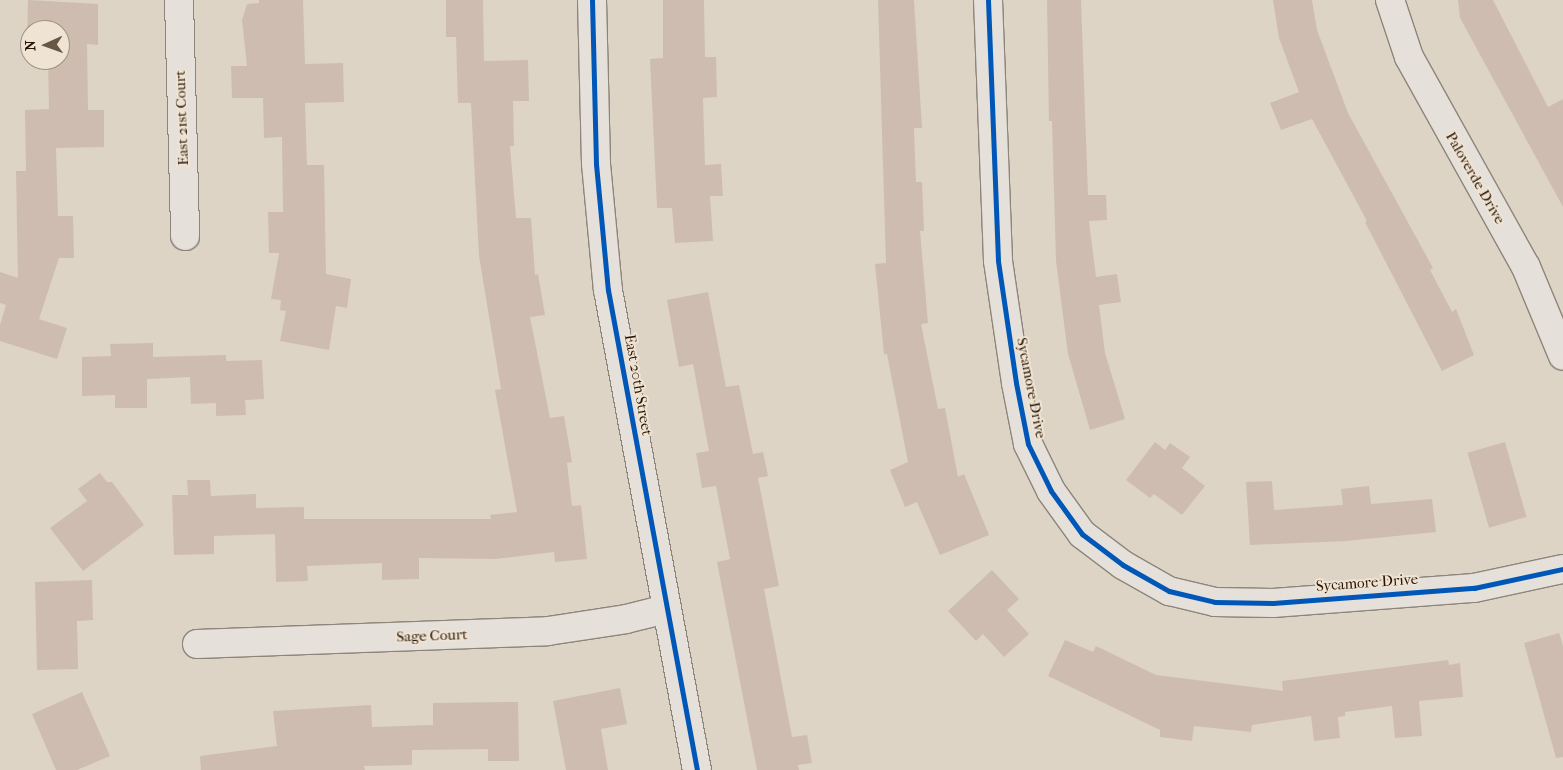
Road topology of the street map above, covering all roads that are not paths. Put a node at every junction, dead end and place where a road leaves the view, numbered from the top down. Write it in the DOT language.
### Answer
graph roads {
  1 [pos="179,0"];
  2 [pos="592,0"];
  3 [pos="988,0"];
  4 [pos="1390,0"];
  5 [pos="185,236"];
  6 [pos="1563,356"];
  7 [pos="1563,569"];
  8 [pos="666,609"];
  9 [pos="197,644"];
  10 [pos="697,770"];
  1 -- 5 [label="street, East 21st Court"];
  2 -- 8 [label="street, East 20th Street"];
  3 -- 7 [label="street, Sycamore Drive"];
  4 -- 6 [label="street, Paloverde Drive"];
  8 -- 9 [label="street, Sage Court"];
  8 -- 10 [label="street, East 20th Street"];
}
